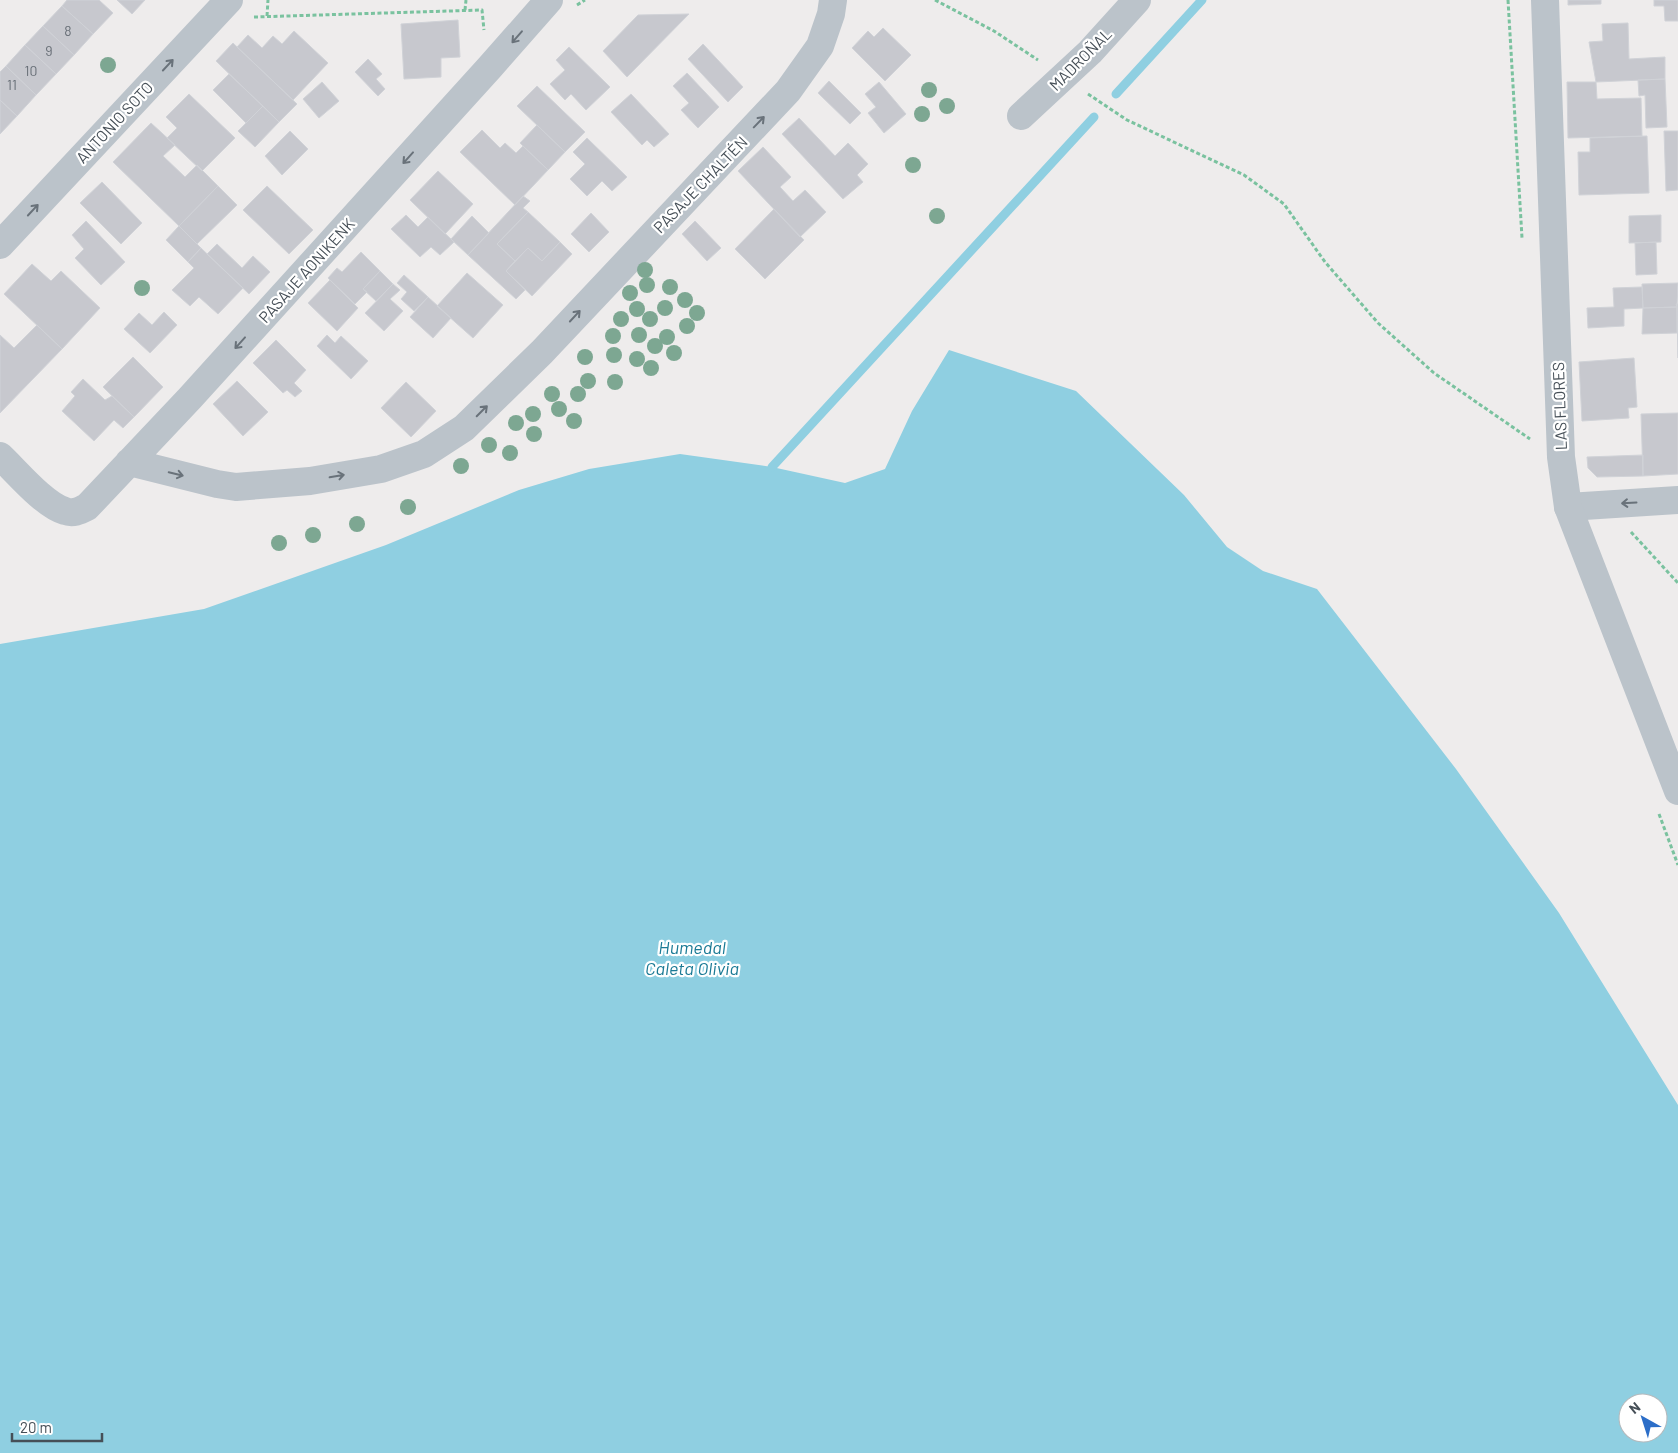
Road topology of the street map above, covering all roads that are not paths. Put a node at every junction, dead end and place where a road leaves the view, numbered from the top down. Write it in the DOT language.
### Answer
graph roads {
  1 [pos="229,0"];
  2 [pos="549,0"];
  3 [pos="833,0"];
  4 [pos="1137,0"];
  5 [pos="1545,0"];
  6 [pos="1021,116"];
  7 [pos="0,245"];
  8 [pos="0,456"];
  9 [pos="129,462"];
  10 [pos="1678,500"];
  11 [pos="1568,507"];
  12 [pos="1678,791"];
  7 -- 1 [label="street, ANTONIO SOTO, one-way"];
  2 -- 9 [label="street, PASAJE AONIKENK, one-way"];
  9 -- 3 [label="street, PASAJE CHALTÉN, one-way"];
  4 -- 6 [label="street, MADROÑAL"];
  5 -- 11 [label="street, LAS FLORES"];
  8 -- 9 [label="street, PASAJE AONIKENK"];
  10 -- 11 [label="street, one-way"];
  11 -- 12 [label="street, LAS FLORES"];
}
